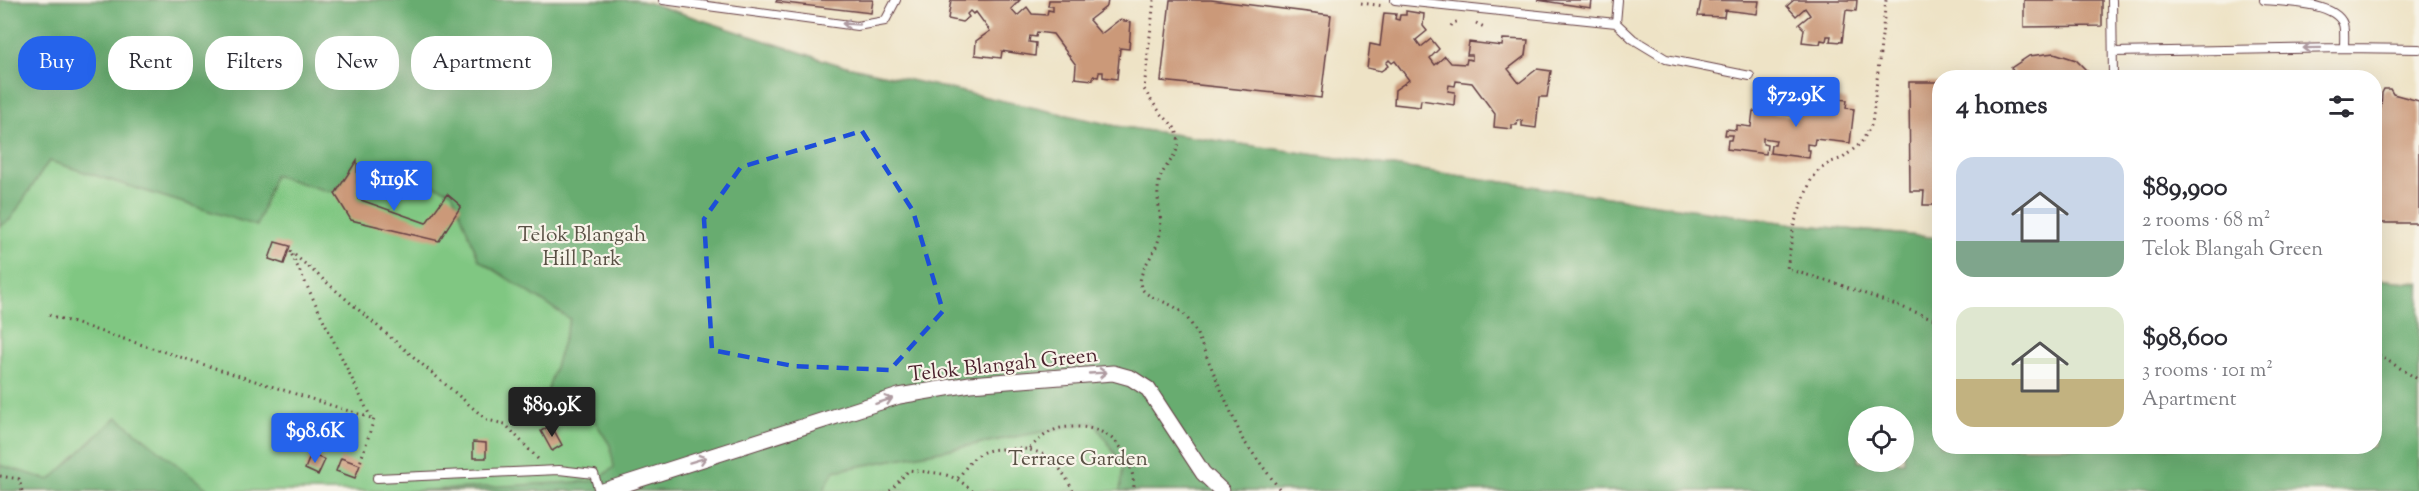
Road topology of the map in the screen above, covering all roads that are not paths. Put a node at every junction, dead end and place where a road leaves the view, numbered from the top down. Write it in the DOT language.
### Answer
graph roads {
  1 [pos="663,0"];
  2 [pos="896,0"];
  3 [pos="1395,0"];
  4 [pos="1618,0"];
  5 [pos="2112,0"];
  6 [pos="2264,0"];
  7 [pos="1616,23"];
  8 [pos="2344,48"];
  9 [pos="2419,49"];
  10 [pos="2113,52"];
  11 [pos="2113,70"];
  12 [pos="1750,76"];
  13 [pos="377,478"];
  14 [pos="601,491"];
  15 [pos="1222,491"];
  2 -- 1 [label="lane, one-way"];
  3 -- 7 [label="lane"];
  4 -- 7 [label="lane"];
  5 -- 10 [label="lane"];
  6 -- 8 [label="lane"];
  7 -- 12 [label="lane"];
  8 -- 9 [label="lane"];
  8 -- 10 [label="lane, one-way"];
  10 -- 11 [label="lane"];
  13 -- 14 [label="lane"];
  14 -- 15 [label="street, Telok Blangah Green, one-way"];
}
